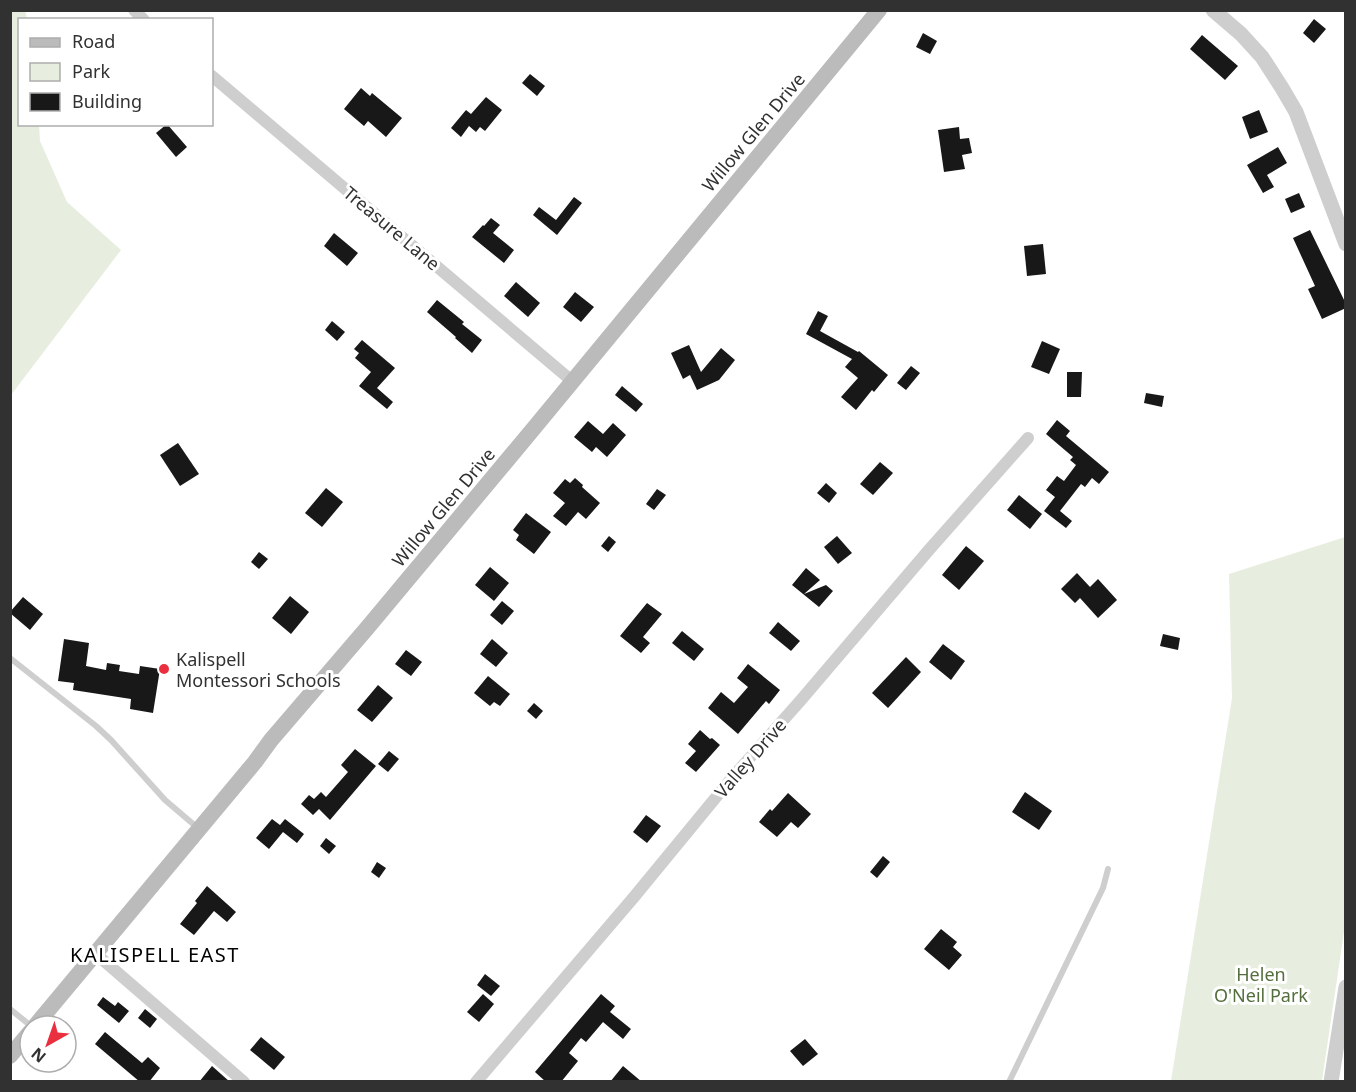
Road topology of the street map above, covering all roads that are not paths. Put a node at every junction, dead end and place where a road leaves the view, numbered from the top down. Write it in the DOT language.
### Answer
graph roads {
  1 [pos="879,10"];
  2 [pos="1213,10"];
  3 [pos="213,77"];
  4 [pos="1346,244"];
  5 [pos="572,381"];
  6 [pos="1028,438"];
  7 [pos="10,658"];
  8 [pos="199,830"];
  9 [pos="1108,869"];
  10 [pos="96,954"];
  11 [pos="1346,987"];
  12 [pos="44,1014"];
  13 [pos="243,1082"];
  14 [pos="476,1082"];
  15 [pos="1009,1082"];
  16 [pos="1332,1082"];
  1 -- 5 [label="main road, Willow Glen Drive"];
  2 -- 4 [label="street"];
  3 -- 5 [label="street, Treasure Lane"];
  5 -- 8 [label="main road, Willow Glen Drive"];
  6 -- 14 [label="street, Valley Drive"];
  7 -- 8 [label="lane"];
  8 -- 10 [label="main road, Willow Glen Drive"];
  9 -- 15 [label="lane"];
  10 -- 12 [label="main road, Willow Glen Drive"];
  10 -- 13 [label="street"];
  11 -- 16 [label="street"];
}
